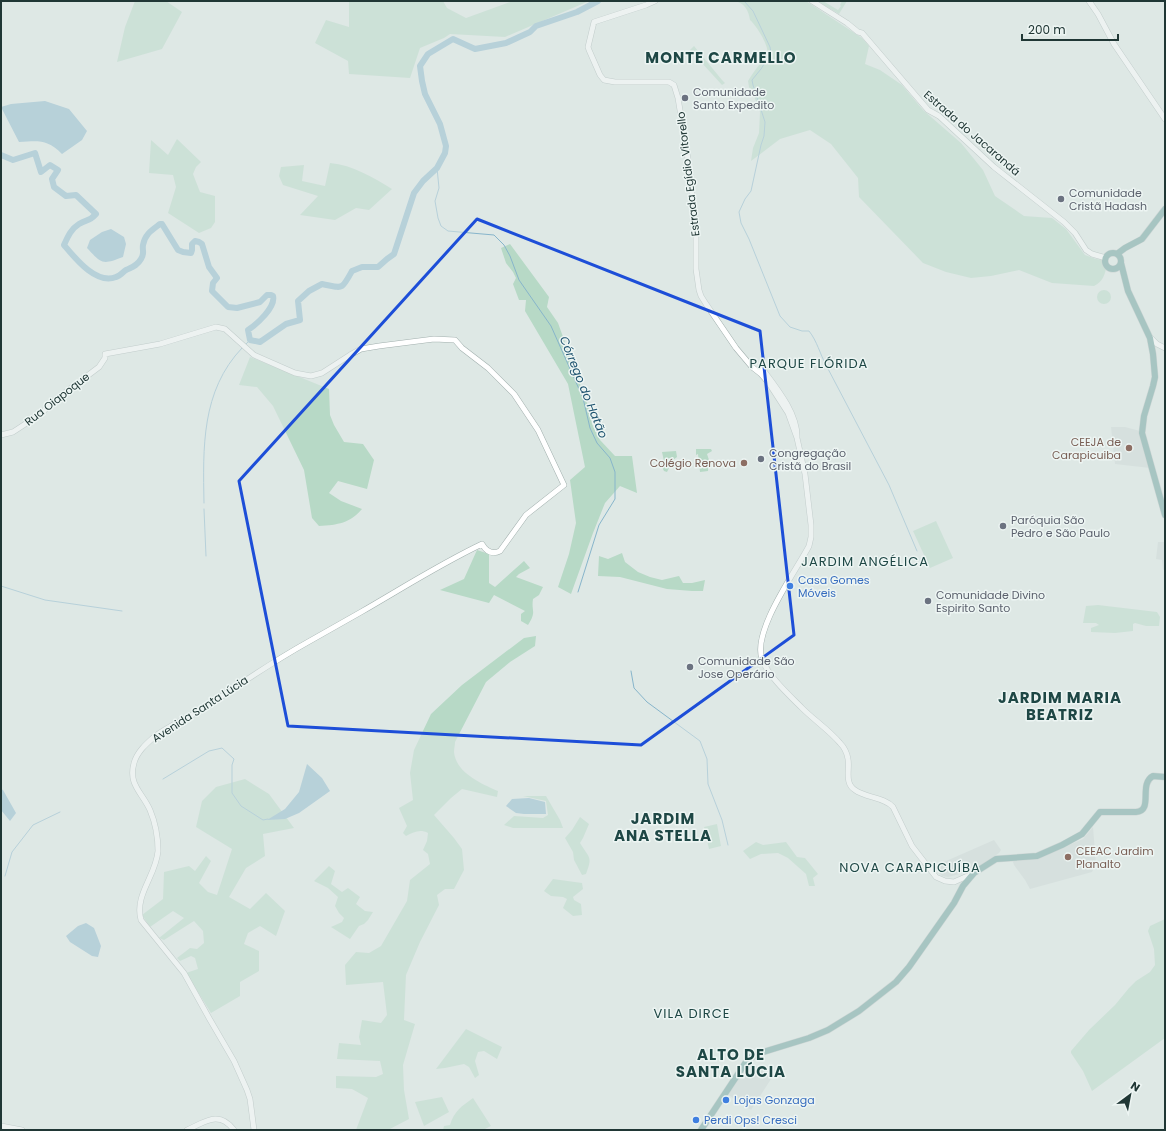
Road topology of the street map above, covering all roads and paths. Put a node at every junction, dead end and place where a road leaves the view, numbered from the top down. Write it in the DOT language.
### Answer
graph roads {
  1 [pos="655,1"];
  2 [pos="812,1"];
  3 [pos="1089,1"];
  4 [pos="1165,119"];
  5 [pos="1165,209"];
  6 [pos="1117,254"];
  7 [pos="1106,258"];
  8 [pos="1121,263"];
  9 [pos="1114,269"];
  10 [pos="1124,276"];
  11 [pos="1149,336"];
  12 [pos="1165,348"];
  13 [pos="1,435"];
  14 [pos="1165,515"];
  15 [pos="482,544"];
  16 [pos="1165,777"];
  17 [pos="974,873"];
  18 [pos="1,1126"];
  19 [pos="22,1130"];
  20 [pos="187,1130"];
  21 [pos="234,1130"];
  22 [pos="254,1130"];
  23 [pos="701,1130"];
  1 -- 17 [label="street, Estrada Egídio Vitorello"];
  2 -- 7 [label="street, Estrada do Jacarandá"];
  3 -- 4 [label="street"];
  5 -- 6 [label="main road"];
  6 -- 7 [label="main road"];
  6 -- 8 [label="main road"];
  7 -- 9 [label="main road"];
  8 -- 9 [label="main road"];
  8 -- 10 [label="main road"];
  9 -- 10 [label="main road"];
  10 -- 11 [label="main road"];
  11 -- 12 [label="street"];
  11 -- 14 [label="main road"];
  13 -- 15 [label="street, Rua Oiapoque"];
  15 -- 22 [label="street, Avenida Santa Lúcia"];
  16 -- 17 [label="main road"];
  17 -- 23 [label="main road"];
  18 -- 19 [label="street"];
  20 -- 21 [label="street"];
}
